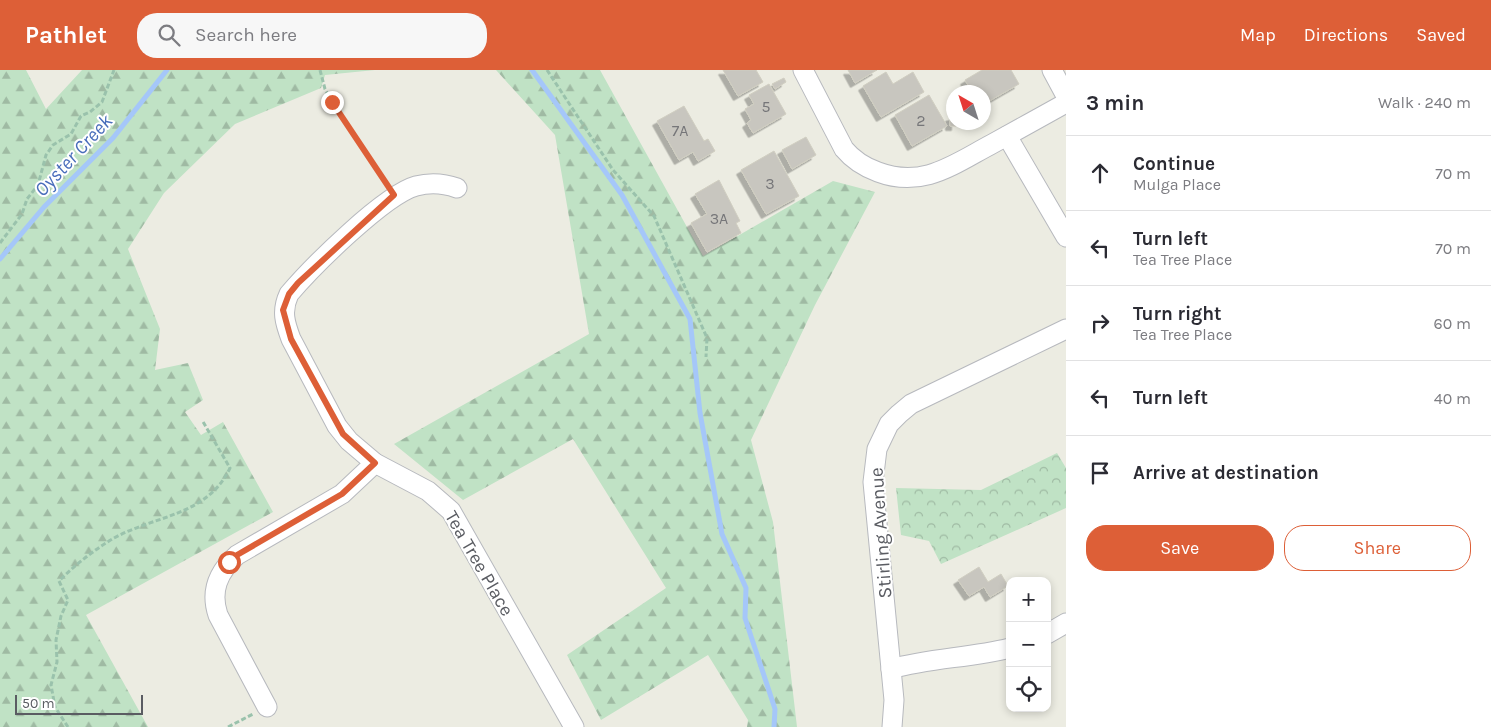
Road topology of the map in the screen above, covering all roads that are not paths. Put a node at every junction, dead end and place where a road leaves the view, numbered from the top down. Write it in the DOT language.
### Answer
graph roads {
  1 [pos="803,70"];
  2 [pos="1052,70"];
  3 [pos="1066,96"];
  4 [pos="1066,103"];
  5 [pos="1007,136"];
  6 [pos="457,188"];
  7 [pos="1066,237"];
  8 [pos="1066,328"];
  9 [pos="375,463"];
  10 [pos="1066,624"];
  11 [pos="1051,632"];
  12 [pos="1006,649"];
  13 [pos="891,669"];
  14 [pos="267,707"];
  15 [pos="574,727"];
  16 [pos="892,727"];
  1 -- 5 [label="street"];
  2 -- 3 [label="street"];
  4 -- 5 [label="street"];
  5 -- 7 [label="street"];
  6 -- 9 [label="street, Tea Tree Place"];
  8 -- 13 [label="street, Stirling Avenue"];
  9 -- 14 [label="street"];
  9 -- 15 [label="street, Tea Tree Place"];
  10 -- 11 [label="street"];
  12 -- 13 [label="street"];
  13 -- 16 [label="street, Stirling Avenue"];
}
